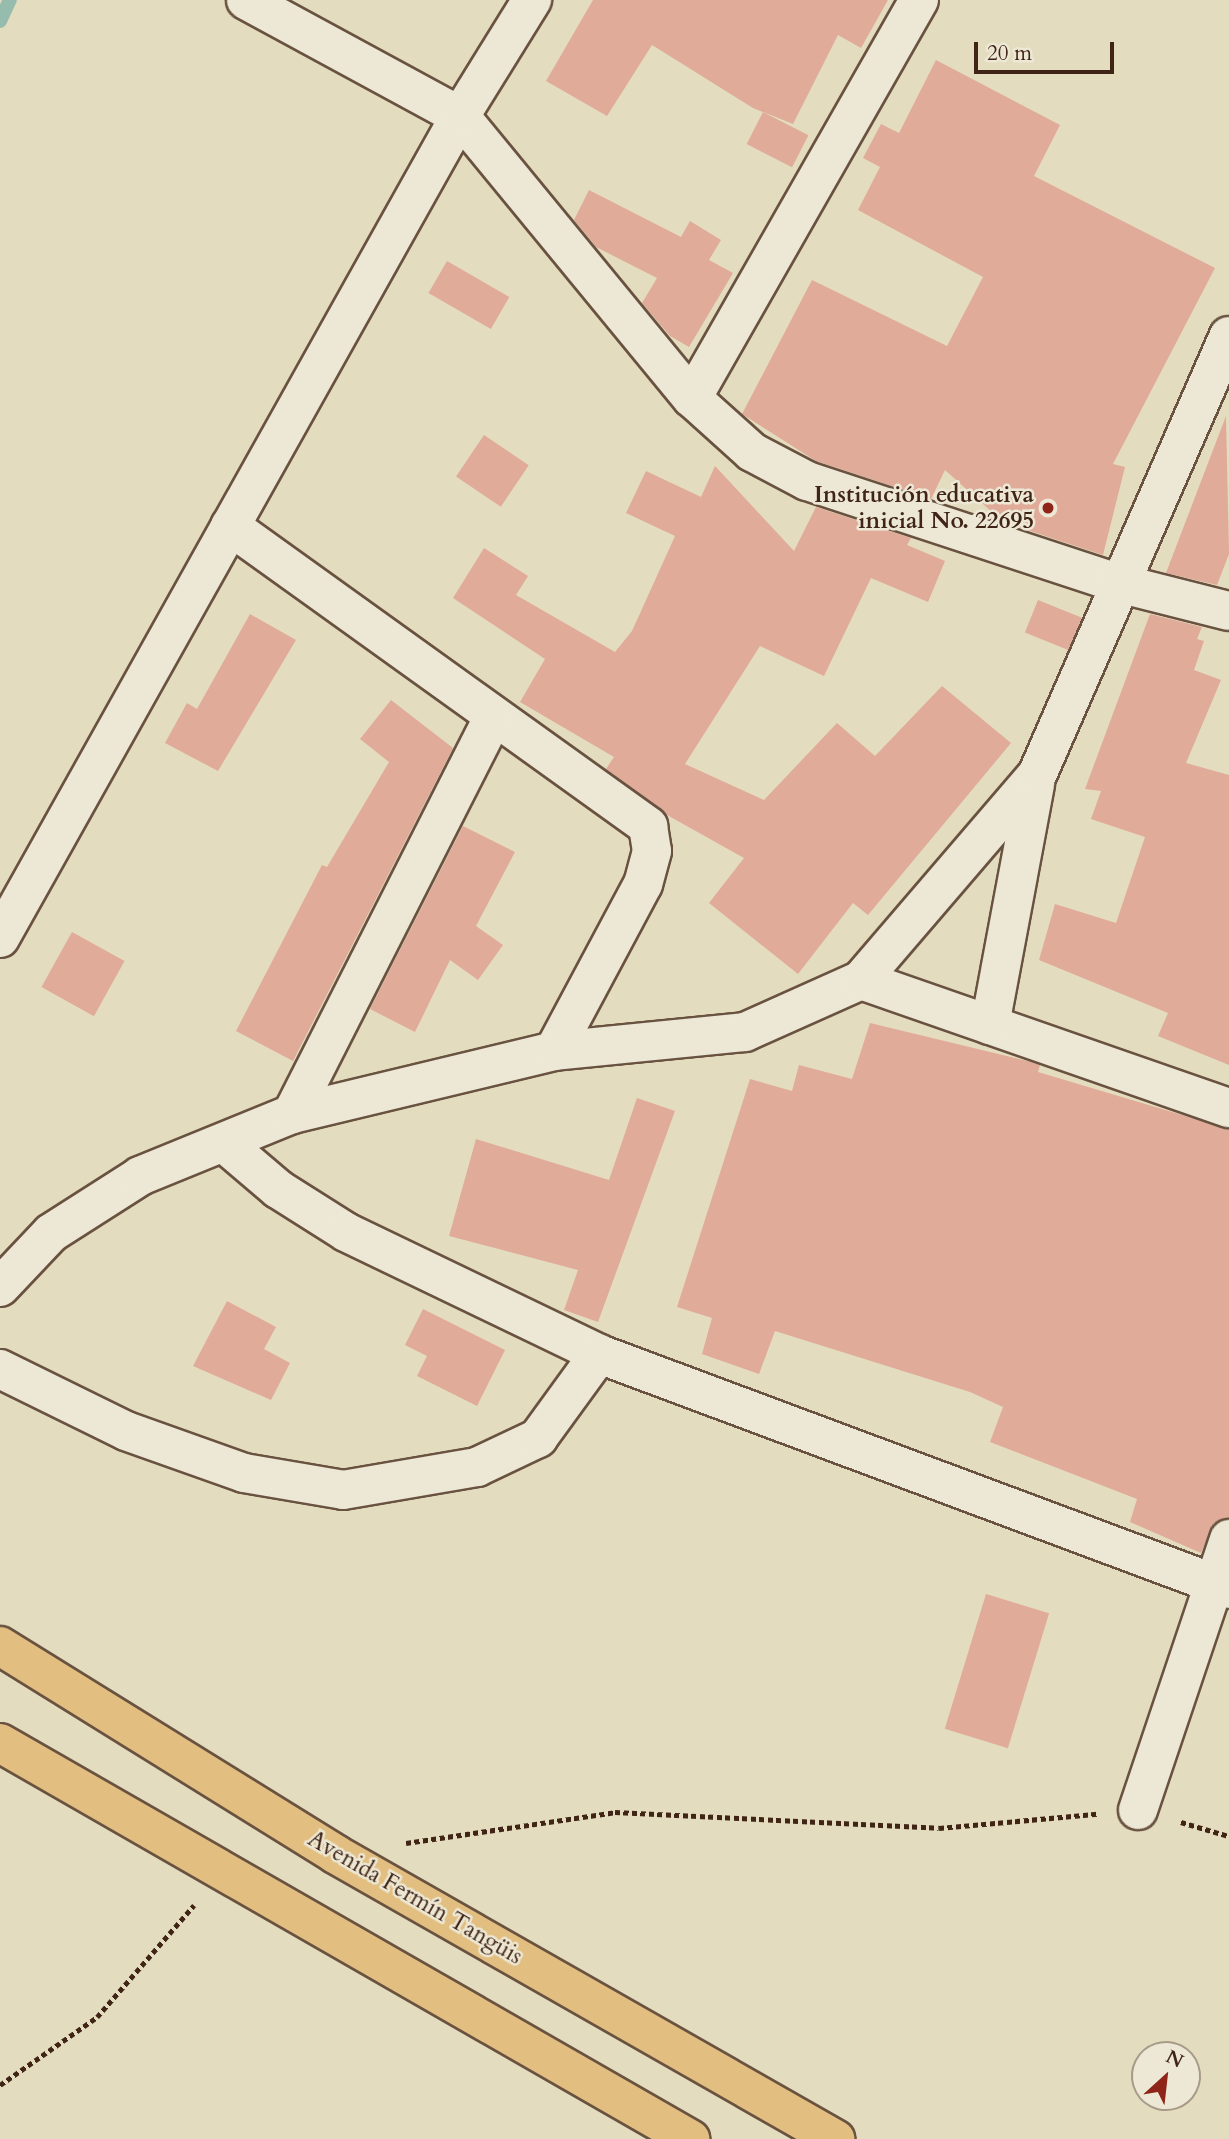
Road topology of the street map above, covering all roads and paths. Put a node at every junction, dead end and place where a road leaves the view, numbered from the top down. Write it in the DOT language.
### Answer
graph roads {
  1 [pos="246,0"];
  2 [pos="531,0"];
  3 [pos="919,0"];
  4 [pos="460,116"];
  5 [pos="1229,336"];
  6 [pos="692,398"];
  7 [pos="230,526"];
  8 [pos="1118,583"];
  9 [pos="1229,611"];
  10 [pos="493,718"];
  11 [pos="1037,775"];
  12 [pos="0,938"];
  13 [pos="861,980"];
  14 [pos="990,1025"];
  15 [pos="554,1051"];
  16 [pos="1229,1108"];
  17 [pos="292,1114"];
  18 [pos="224,1143"];
  19 [pos="0,1287"];
  20 [pos="599,1354"];
  21 [pos="0,1369"];
  22 [pos="1229,1539"];
  23 [pos="1222,1587"];
  24 [pos="0,1646"];
  25 [pos="0,1743"];
  26 [pos="1138,1810"];
  27 [pos="1229,1836"];
  28 [pos="402,1844"];
  29 [pos="220,1871"];
  30 [pos="0,2085"];
  31 [pos="690,2139"];
  32 [pos="835,2139"];
  1 -- 4 [label="street"];
  2 -- 4 [label="street"];
  3 -- 6 [label="street"];
  4 -- 6 [label="street"];
  4 -- 7 [label="street"];
  5 -- 8 [label="street"];
  6 -- 8 [label="street"];
  7 -- 10 [label="street"];
  7 -- 12 [label="street"];
  8 -- 9 [label="street"];
  8 -- 11 [label="street"];
  10 -- 15 [label="street"];
  10 -- 17 [label="street"];
  11 -- 13 [label="street"];
  11 -- 14 [label="street"];
  13 -- 14 [label="street"];
  13 -- 15 [label="street"];
  14 -- 16 [label="street"];
  15 -- 17 [label="street"];
  17 -- 18 [label="street"];
  18 -- 19 [label="street"];
  18 -- 20 [label="street"];
  20 -- 21 [label="street"];
  20 -- 23 [label="street"];
  22 -- 23 [label="street"];
  23 -- 26 [label="street"];
  24 -- 32 [label="main road, Avenida Fermín Tangüis"];
  25 -- 29 [label="main road"];
  26 -- 27 [label="path"];
  26 -- 28 [label="path"];
  29 -- 30 [label="path"];
  29 -- 31 [label="main road"];
}
